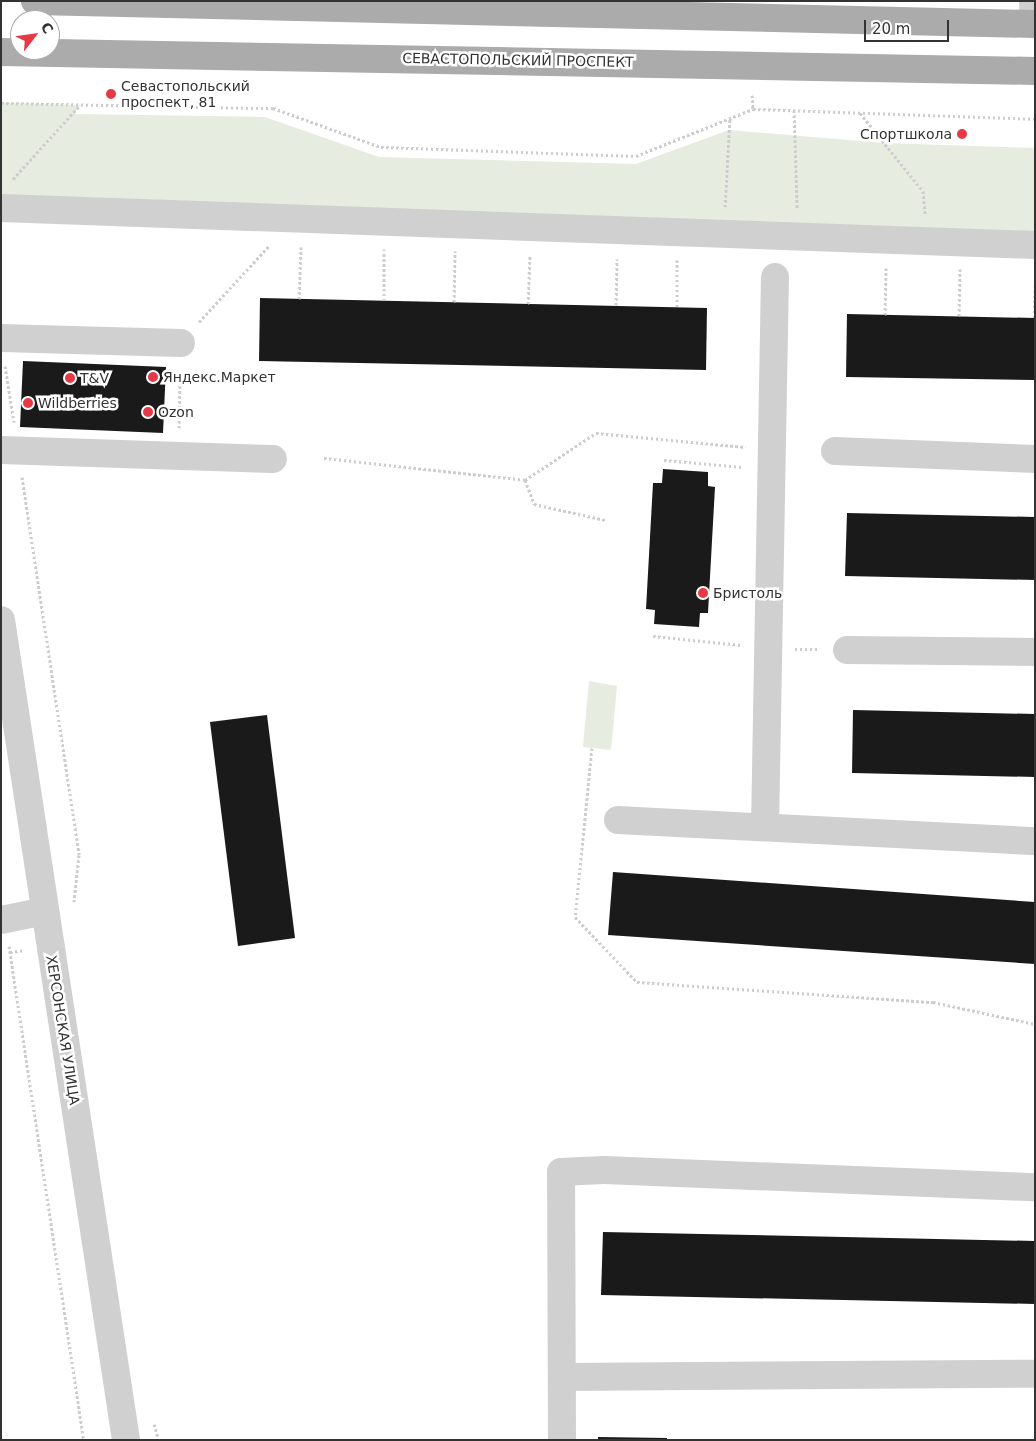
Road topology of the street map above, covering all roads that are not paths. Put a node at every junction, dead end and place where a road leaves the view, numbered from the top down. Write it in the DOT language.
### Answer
graph roads {
  1 [pos="36,1"];
  2 [pos="1034,16"];
  3 [pos="1,52"];
  4 [pos="1035,71"];
  5 [pos="1,208"];
  6 [pos="1035,245"];
  7 [pos="775,277"];
  8 [pos="181,342"];
  9 [pos="3,348"];
  10 [pos="10,450"];
  11 [pos="835,451"];
  12 [pos="273,459"];
  13 [pos="1035,459"];
  14 [pos="1,620"];
  15 [pos="847,650"];
  16 [pos="1035,652"];
  17 [pos="618,820"];
  18 [pos="765,828"];
  19 [pos="1035,841"];
  20 [pos="45,911"];
  21 [pos="3,919"];
  22 [pos="1035,1187"];
  23 [pos="1035,1374"];
  24 [pos="562,1378"];
  25 [pos="126,1440"];
  26 [pos="562,1440"];
  1 -- 2 [label="main road"];
  3 -- 4 [label="main road, СЕВАСТОПОЛЬСКИЙ ПРОСПЕКТ"];
  5 -- 6 [label="street"];
  7 -- 18 [label="street"];
  8 -- 9 [label="street"];
  10 -- 12 [label="street"];
  11 -- 13 [label="street"];
  14 -- 20 [label="street, ХЕРСОНСКАЯ УЛИЦА"];
  15 -- 16 [label="street"];
  17 -- 18 [label="street"];
  18 -- 19 [label="street"];
  20 -- 21 [label="street"];
  20 -- 25 [label="street, ХЕРСОНСКАЯ УЛИЦА"];
  22 -- 24 [label="street"];
  23 -- 24 [label="street"];
  24 -- 26 [label="street"];
}
